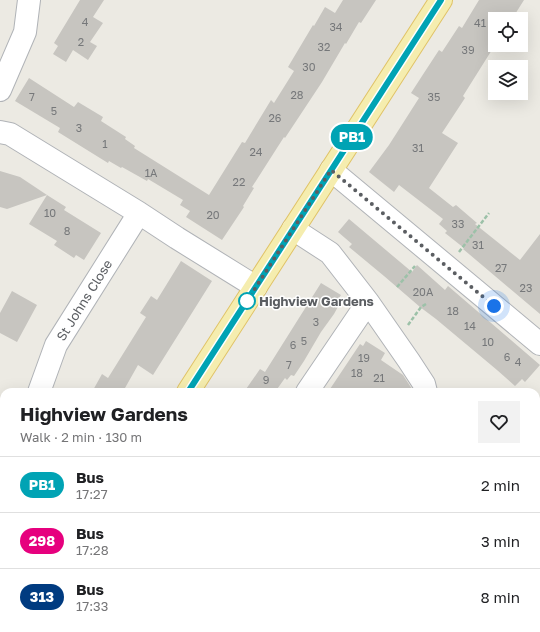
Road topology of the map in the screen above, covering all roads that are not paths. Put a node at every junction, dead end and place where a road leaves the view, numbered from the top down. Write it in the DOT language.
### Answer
graph roads {
  1 [pos="29,0"];
  2 [pos="441,0"];
  3 [pos="0,90"];
  4 [pos="0,132"];
  5 [pos="331,170"];
  6 [pos="139,213"];
  7 [pos="293,229"];
  8 [pos="256,287"];
  9 [pos="368,302"];
  10 [pos="540,344"];
  11 [pos="40,388"];
  12 [pos="191,388"];
  13 [pos="310,388"];
  14 [pos="425,388"];
  1 -- 3 [label="street"];
  2 -- 5 [label="main road"];
  4 -- 6 [label="street"];
  5 -- 7 [label="main road"];
  5 -- 10 [label="street"];
  6 -- 8 [label="street"];
  6 -- 11 [label="street, St Johns Close"];
  7 -- 8 [label="main road"];
  7 -- 9 [label="street"];
  8 -- 12 [label="main road"];
  9 -- 13 [label="street"];
  9 -- 14 [label="street"];
}
